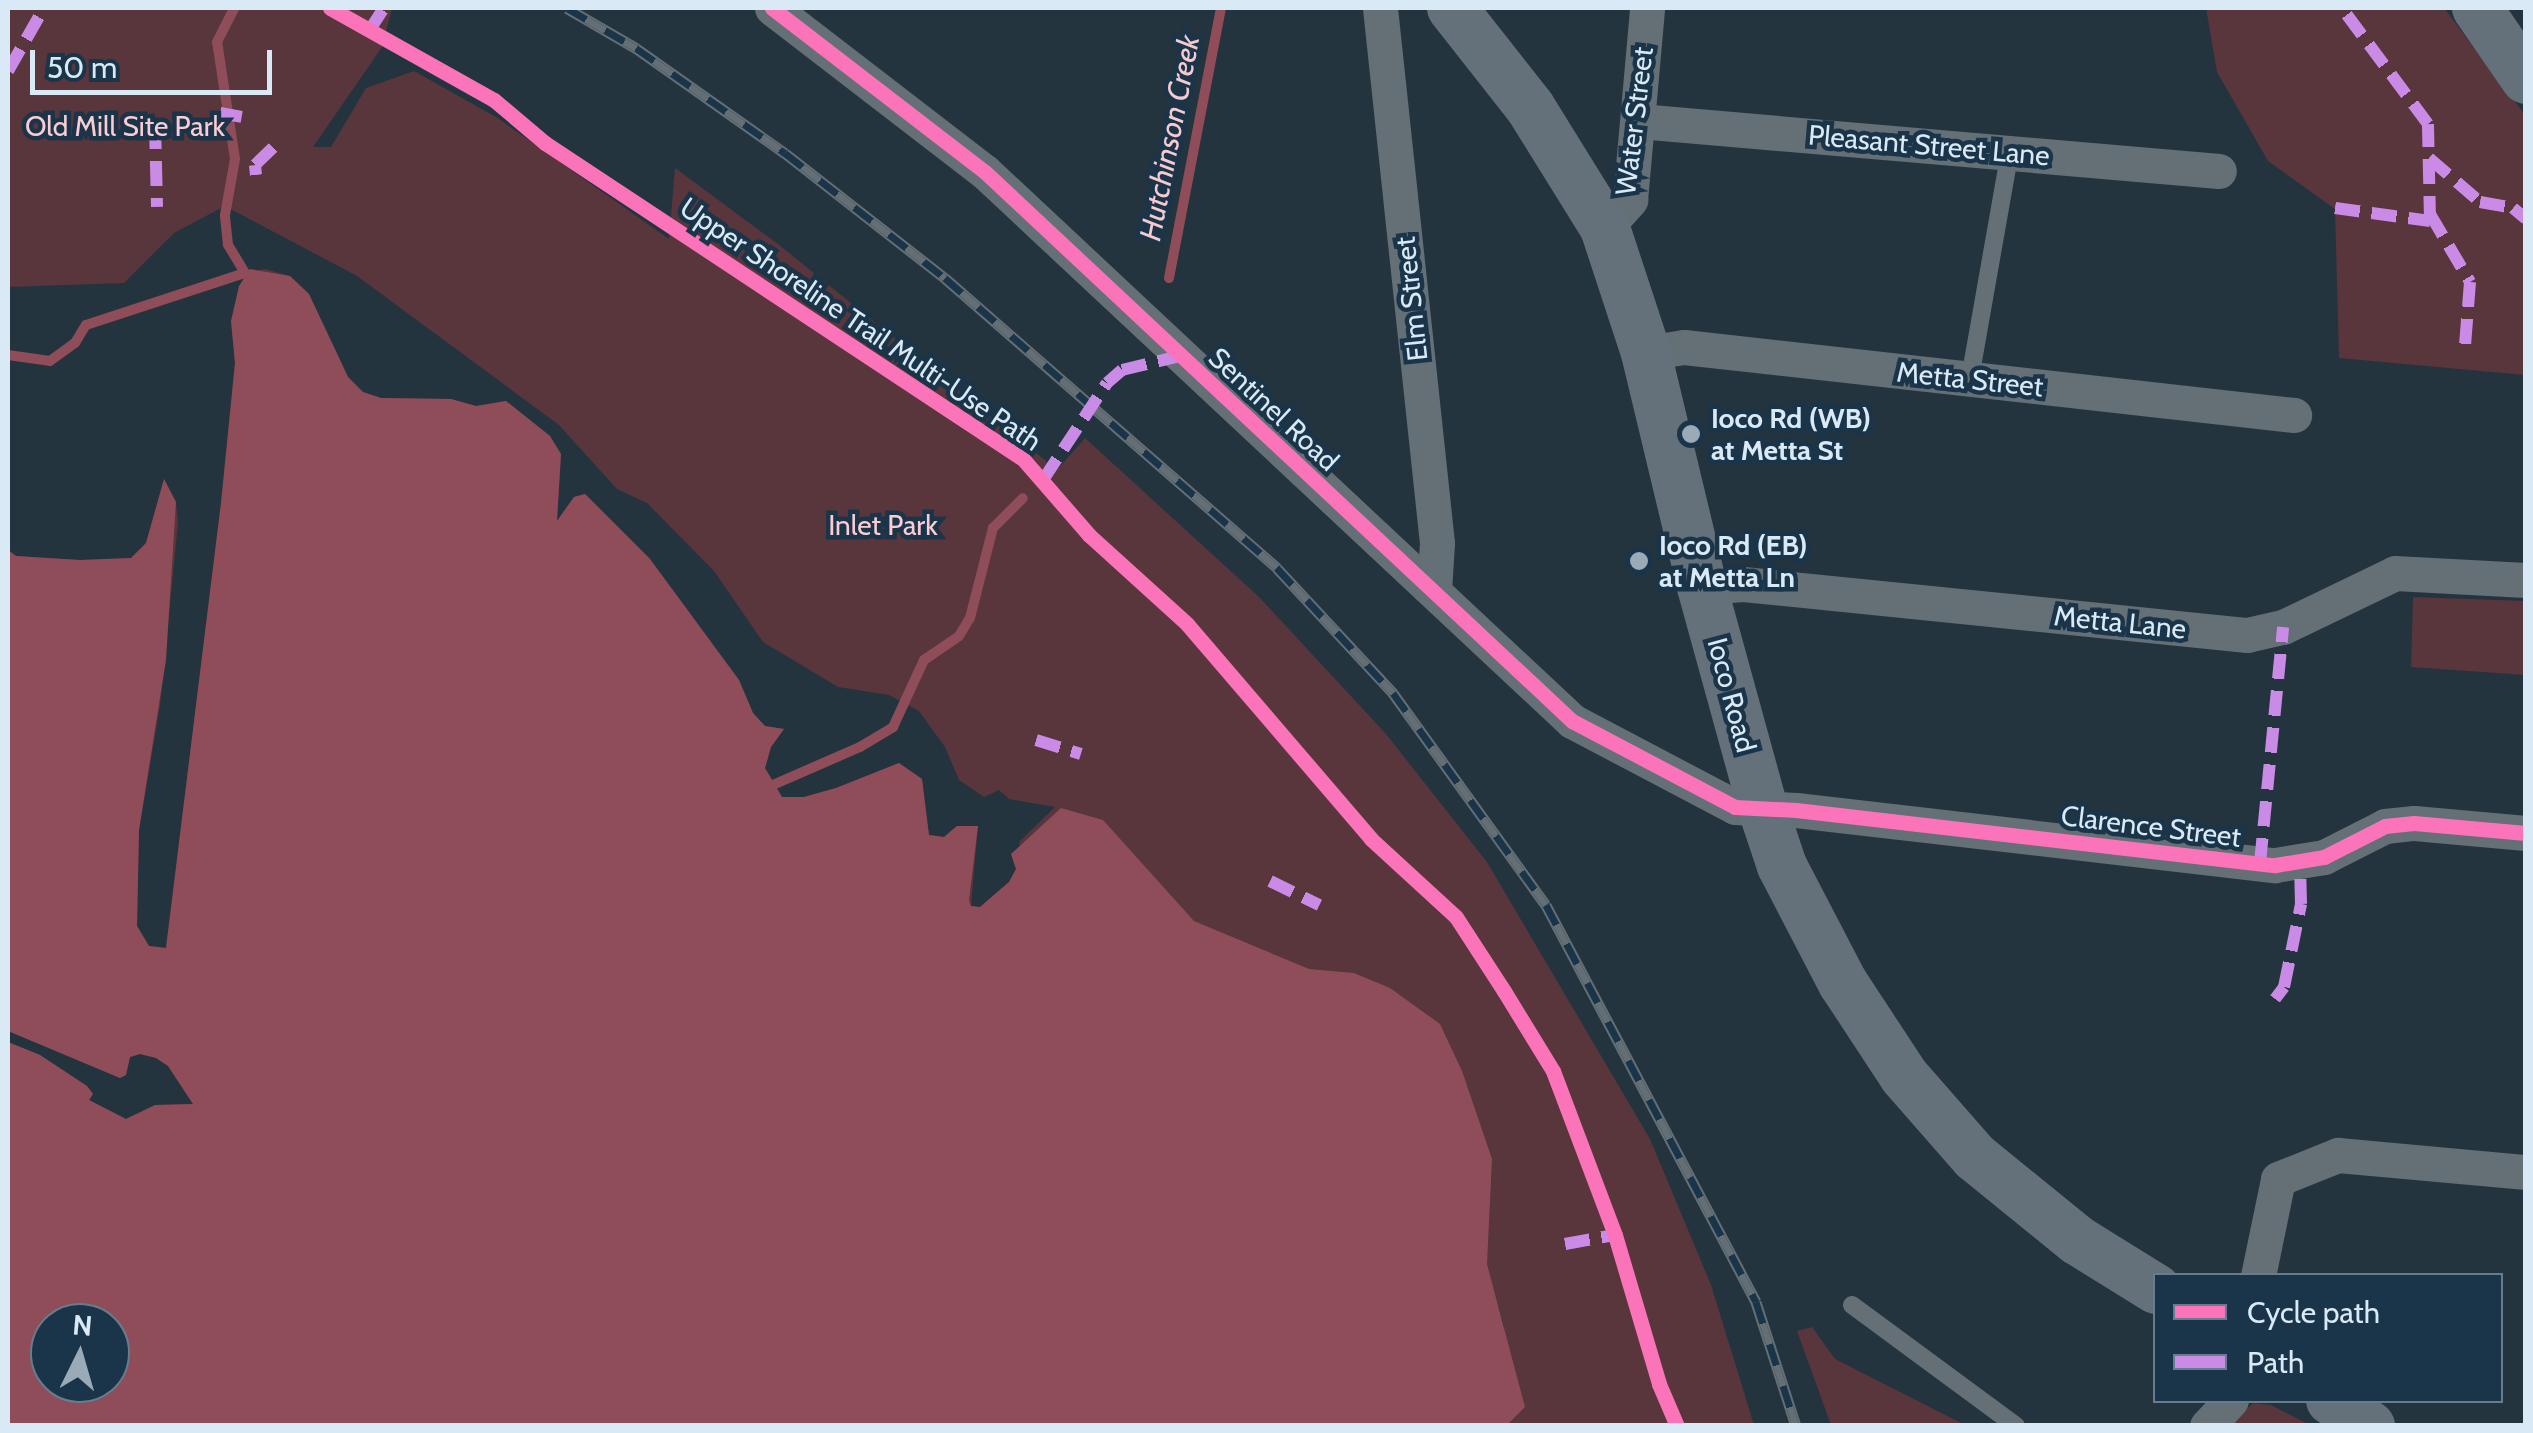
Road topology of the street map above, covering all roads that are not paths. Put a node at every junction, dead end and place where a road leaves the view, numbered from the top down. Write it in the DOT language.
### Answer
graph roads {
  1 [pos="772,8"];
  2 [pos="1380,8"];
  3 [pos="1452,8"];
  4 [pos="1647,8"];
  5 [pos="2477,8"];
  6 [pos="2526,79"];
  7 [pos="1639,120"];
  8 [pos="2010,151"];
  9 [pos="2219,171"];
  10 [pos="1605,228"];
  11 [pos="1646,353"];
  12 [pos="1970,378"];
  13 [pos="2294,415"];
  14 [pos="2526,580"];
  15 [pos="1702,587"];
  16 [pos="1434,592"];
  17 [pos="1763,808"];
  18 [pos="2526,833"];
  19 [pos="2526,1172"];
  20 [pos="2259,1273"];
  21 [pos="2153,1287"];
  22 [pos="1852,1305"];
  23 [pos="2227,1403"];
  24 [pos="2336,1403"];
  25 [pos="2016,1426"];
  26 [pos="2207,1426"];
  27 [pos="2370,1426"];
  1 -- 16 [label="street, Sentinel Road"];
  2 -- 16 [label="street, Elm Street"];
  3 -- 10 [label="main road, Ioco Road"];
  4 -- 7 [label="street, Water Street"];
  5 -- 6 [label="main road"];
  7 -- 8 [label="street, Pleasant Street Lane"];
  7 -- 10 [label="street, Water Street"];
  8 -- 9 [label="street, Pleasant Street Lane"];
  8 -- 12 [label="lane"];
  10 -- 11 [label="main road, Ioco Road"];
  11 -- 12 [label="street, Metta Street"];
  11 -- 15 [label="main road, Ioco Road"];
  12 -- 13 [label="street, Metta Street"];
  14 -- 15 [label="street, Metta Lane"];
  15 -- 17 [label="main road, Ioco Road"];
  16 -- 17 [label="street, Sentinel Road"];
  17 -- 18 [label="street, Clarence Street"];
  17 -- 21 [label="main road, Ioco Road"];
  19 -- 20 [label="street"];
  22 -- 25 [label="lane"];
  23 -- 26 [label="street"];
  24 -- 27 [label="main road"];
}
